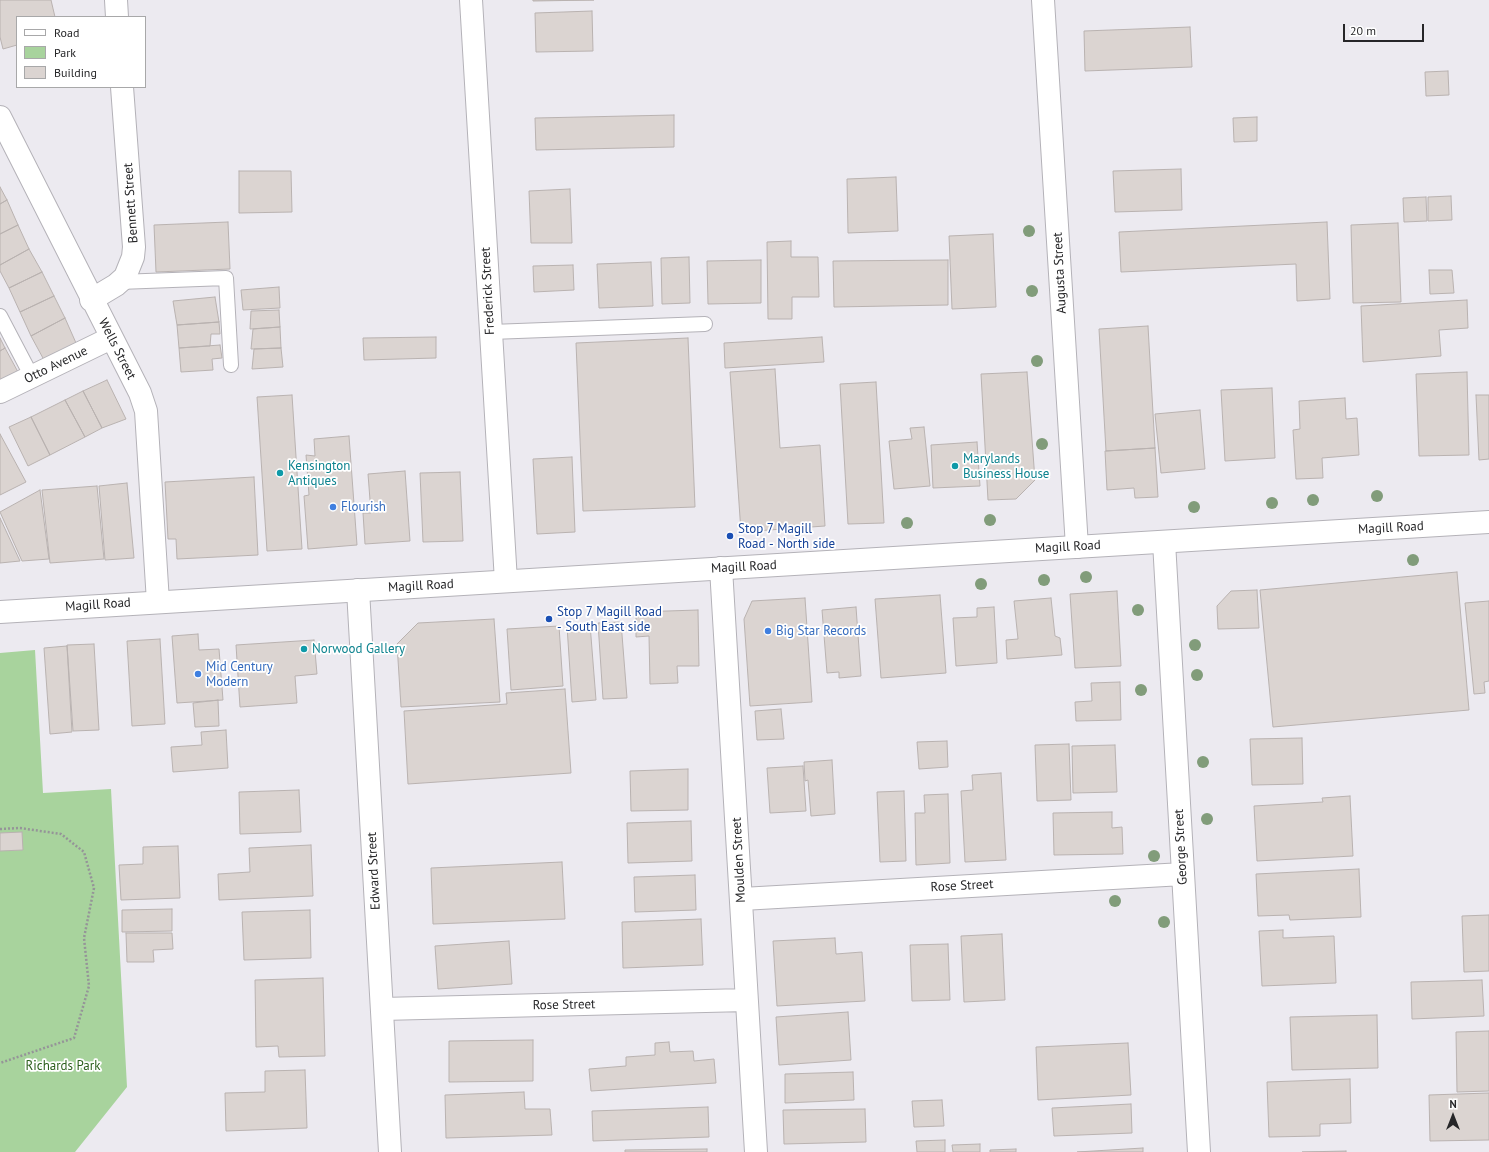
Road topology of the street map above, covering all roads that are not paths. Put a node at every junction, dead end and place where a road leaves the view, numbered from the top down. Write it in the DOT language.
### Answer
graph roads {
  1 [pos="116,0"];
  2 [pos="471,0"];
  3 [pos="1043,0"];
  4 [pos="117,16"];
  5 [pos="122,88"];
  6 [pos="0,117"];
  7 [pos="119,282"];
  8 [pos="92,300"];
  9 [pos="0,316"];
  10 [pos="705,324"];
  11 [pos="491,332"];
  12 [pos="111,338"];
  13 [pos="231,366"];
  14 [pos="32,377"];
  15 [pos="0,392"];
  16 [pos="1489,522"];
  17 [pos="1164,542"];
  18 [pos="1076,547"];
  19 [pos="721,568"];
  20 [pos="506,581"];
  21 [pos="358,590"];
  22 [pos="158,602"];
  23 [pos="0,612"];
  24 [pos="1183,874"];
  25 [pos="742,899"];
  26 [pos="746,1000"];
  27 [pos="382,1009"];
  28 [pos="390,1152"];
  29 [pos="756,1152"];
  30 [pos="1199,1152"];
  1 -- 4 [label="street"];
  2 -- 11 [label="street, Frederick Street"];
  3 -- 18 [label="street, Augusta Street"];
  5 -- 7 [label="street, Bennett Street"];
  6 -- 8 [label="street, Wells Street"];
  7 -- 8 [label="street, Bennett Street"];
  7 -- 13 [label="lane"];
  8 -- 12 [label="street, Wells Street"];
  9 -- 14 [label="lane"];
  10 -- 11 [label="lane"];
  11 -- 20 [label="street, Frederick Street"];
  12 -- 14 [label="street, Otto Avenue"];
  12 -- 22 [label="street, Wells Street"];
  14 -- 15 [label="street, Otto Avenue"];
  16 -- 17 [label="street, Magill Road"];
  17 -- 18 [label="street, Magill Road"];
  17 -- 24 [label="street, George Street"];
  18 -- 19 [label="street, Magill Road"];
  19 -- 20 [label="street, Magill Road"];
  19 -- 25 [label="street, Moulden Street"];
  20 -- 21 [label="street, Magill Road"];
  21 -- 22 [label="street, Magill Road"];
  21 -- 27 [label="street, Edward Street"];
  22 -- 23 [label="street, Magill Road"];
  24 -- 25 [label="street, Rose Street"];
  24 -- 30 [label="street, George Street"];
  25 -- 26 [label="street, Moulden Street"];
  26 -- 27 [label="street, Rose Street"];
  26 -- 29 [label="street, Moulden Street"];
  27 -- 28 [label="street, Edward Street"];
}
